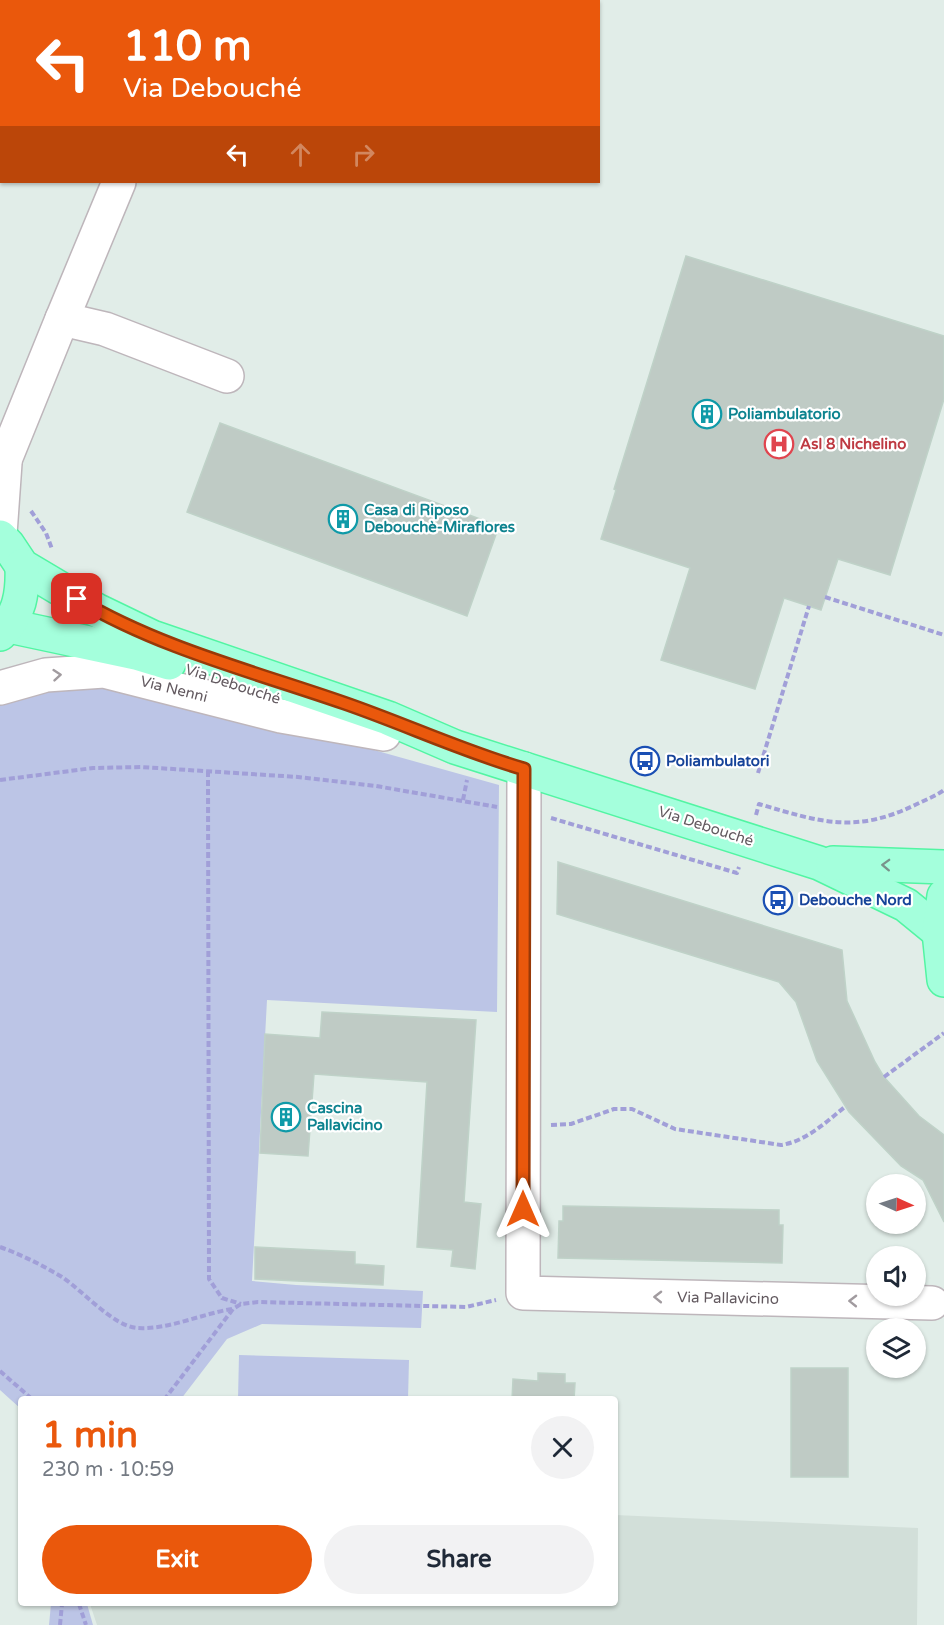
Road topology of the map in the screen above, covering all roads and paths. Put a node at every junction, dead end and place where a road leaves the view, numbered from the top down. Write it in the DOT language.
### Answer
graph roads {
  1 [pos="119,183"];
  2 [pos="62,319"];
  3 [pos="227,376"];
  4 [pos="3,468"];
  5 [pos="28,499"];
  6 [pos="0,536"];
  7 [pos="53,551"];
  8 [pos="22,566"];
  9 [pos="825,597"];
  10 [pos="809,606"];
  11 [pos="4,630"];
  12 [pos="944,635"];
  13 [pos="0,688"];
  14 [pos="384,734"];
  15 [pos="455,747"];
  16 [pos="524,769"];
  17 [pos="208,771"];
  18 [pos="758,773"];
  19 [pos="0,780"];
  20 [pos="944,790"];
  21 [pos="759,804"];
  22 [pos="525,813"];
  23 [pos="819,863"];
  24 [pos="944,867"];
  25 [pos="737,873"];
  26 [pos="944,896"];
  27 [pos="939,932"];
  28 [pos="944,980"];
  29 [pos="944,1033"];
  30 [pos="884,1077"];
  31 [pos="846,1106"];
  32 [pos="524,1125"];
  33 [pos="0,1247"];
  34 [pos="523,1293"];
  35 [pos="932,1303"];
  36 [pos="242,1304"];
  37 [pos="233,1309"];
  38 [pos="0,1371"];
  39 [pos="28,1396"];
  40 [pos="167,1396"];
  41 [pos="62,1606"];
  42 [pos="80,1606"];
  43 [pos="60,1625"];
  44 [pos="86,1625"];
  1 -- 2 [label="street"];
  2 -- 3 [label="street"];
  2 -- 4 [label="street"];
  4 -- 6 [label="street"];
  5 -- 7 [label="path"];
  6 -- 8 [label="main road, Via Debouché"];
  8 -- 11 [label="main road, Via Debouché"];
  8 -- 15 [label="main road, Via Debouché"];
  9 -- 12 [label="path"];
  10 -- 18 [label="path"];
  11 -- 14 [label="main road, Via Debouché"];
  13 -- 14 [label="street, Via Nenni, one-way"];
  14 -- 15 [label="main road, Via Debouché"];
  15 -- 16 [label="main road, Via Debouché"];
  16 -- 22 [label="street"];
  16 -- 23 [label="main road, Via Debouché"];
  17 -- 19 [label="path"];
  17 -- 22 [label="path"];
  17 -- 36 [label="path"];
  20 -- 21 [label="path"];
  22 -- 25 [label="path"];
  22 -- 32 [label="street"];
  24 -- 23 [label="main road, Via Debouché, one-way"];
  23 -- 27 [label="main road, Via Debouché"];
  26 -- 27 [label="main road"];
  27 -- 28 [label="main road"];
  29 -- 30 [label="path"];
  31 -- 32 [label="path"];
  32 -- 34 [label="street"];
  33 -- 37 [label="path"];
  35 -- 34 [label="street, Via Pallavicino, one-way"];
  34 -- 36 [label="path"];
  36 -- 37 [label="path"];
  37 -- 40 [label="path"];
  38 -- 39 [label="path"];
  41 -- 43 [label="path"];
  42 -- 44 [label="path"];
}
